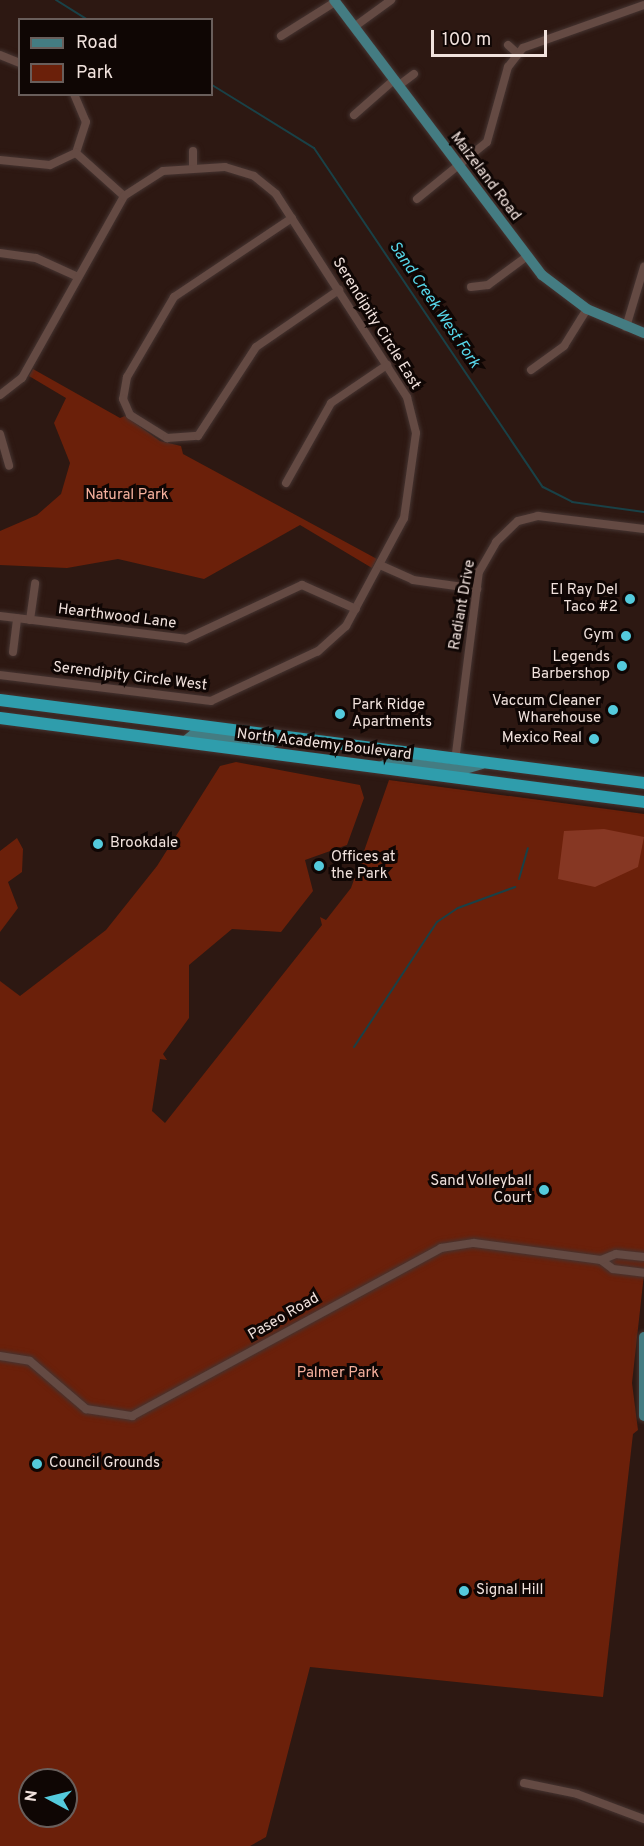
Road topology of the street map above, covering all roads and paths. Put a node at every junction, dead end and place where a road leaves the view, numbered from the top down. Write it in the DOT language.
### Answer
graph roads {
  1 [pos="391,0"];
  2 [pos="334,1"];
  3 [pos="644,5"];
  4 [pos="354,27"];
  5 [pos="281,36"];
  6 [pos="508,45"];
  7 [pos="517,53"];
  8 [pos="0,55"];
  9 [pos="18,62"];
  10 [pos="414,74"];
  11 [pos="396,83"];
  12 [pos="75,96"];
  13 [pos="354,115"];
  14 [pos="193,151"];
  15 [pos="76,153"];
  16 [pos="0,160"];
  17 [pos="193,166"];
  18 [pos="459,168"];
  19 [pos="124,196"];
  20 [pos="417,199"];
  21 [pos="292,218"];
  22 [pos="0,253"];
  23 [pos="526,257"];
  24 [pos="644,267"];
  25 [pos="76,276"];
  26 [pos="471,287"];
  27 [pos="339,290"];
  28 [pos="587,309"];
  29 [pos="626,327"];
  30 [pos="644,333"];
  31 [pos="387,365"];
  32 [pos="531,370"];
  33 [pos="0,395"];
  34 [pos="0,434"];
  35 [pos="9,466"];
  36 [pos="286,483"];
  37 [pos="644,529"];
  38 [pos="380,565"];
  39 [pos="34,583"];
  40 [pos="477,588"];
  41 [pos="356,609"];
  42 [pos="0,616"];
  43 [pos="17,618"];
  44 [pos="30,620"];
  45 [pos="13,652"];
  46 [pos="0,675"];
  47 [pos="0,700"];
  48 [pos="0,718"];
  49 [pos="283,738"];
  50 [pos="184,742"];
  51 [pos="455,761"];
  52 [pos="482,764"];
  53 [pos="380,767"];
  54 [pos="644,783"];
  55 [pos="644,802"];
  56 [pos="644,1257"];
  57 [pos="601,1260"];
  58 [pos="644,1273"];
  59 [pos="644,1337"];
  60 [pos="0,1356"];
  61 [pos="642,1383"];
  62 [pos="644,1416"];
  63 [pos="524,1783"];
  64 [pos="644,1819"];
  1 -- 4 [label="street"];
  2 -- 4 [label="main road, Maizeland Road"];
  2 -- 5 [label="street"];
  3 -- 7 [label="street"];
  4 -- 11 [label="main road, Maizeland Road"];
  6 -- 7 [label="street"];
  7 -- 18 [label="street"];
  8 -- 9 [label="street"];
  10 -- 11 [label="street"];
  11 -- 13 [label="street"];
  11 -- 18 [label="main road, Maizeland Road"];
  12 -- 15 [label="street"];
  14 -- 17 [label="street"];
  15 -- 16 [label="street"];
  15 -- 19 [label="street"];
  17 -- 19 [label="street, Serendipity Circle East"];
  17 -- 21 [label="street, Serendipity Circle East"];
  18 -- 20 [label="street"];
  18 -- 23 [label="main road, Maizeland Road"];
  19 -- 25 [label="street, Serendipity Circle East"];
  21 -- 27 [label="street, Serendipity Circle East"];
  21 -- 27 [label="street"];
  22 -- 25 [label="street"];
  23 -- 26 [label="street"];
  23 -- 28 [label="main road, Maizeland Road"];
  24 -- 29 [label="street"];
  25 -- 33 [label="street, Serendipity Circle East"];
  27 -- 31 [label="street, Serendipity Circle East"];
  28 -- 29 [label="main road, Maizeland Road"];
  28 -- 32 [label="street"];
  29 -- 30 [label="main road, Maizeland Road"];
  31 -- 36 [label="street"];
  31 -- 38 [label="street, Serendipity Circle East"];
  34 -- 35 [label="street"];
  37 -- 40 [label="street, Radiant Drive"];
  38 -- 40 [label="street"];
  38 -- 41 [label="street, Serendipity Circle West"];
  39 -- 44 [label="street"];
  40 -- 51 [label="street, Radiant Drive"];
  41 -- 44 [label="street, Hearthwood Lane"];
  41 -- 46 [label="street, Serendipity Circle West"];
  42 -- 43 [label="street, Hearthwood Lane"];
  43 -- 44 [label="street, Hearthwood Lane"];
  43 -- 45 [label="street"];
  47 -- 49 [label="highway, North Academy Boulevard"];
  48 -- 50 [label="highway, North Academy Boulevard"];
  49 -- 50 [label="main road"];
  49 -- 51 [label="highway, North Academy Boulevard"];
  50 -- 53 [label="highway, North Academy Boulevard"];
  51 -- 52 [label="highway, North Academy Boulevard"];
  52 -- 53 [label="main road"];
  52 -- 54 [label="highway, North Academy Boulevard"];
  53 -- 55 [label="highway, North Academy Boulevard"];
  56 -- 57 [label="street, Paseo Road"];
  57 -- 58 [label="street, Paseo Road"];
  57 -- 60 [label="street, Paseo Road"];
  59 -- 61 [label="main road"];
  61 -- 62 [label="main road"];
  63 -- 64 [label="street"];
}
